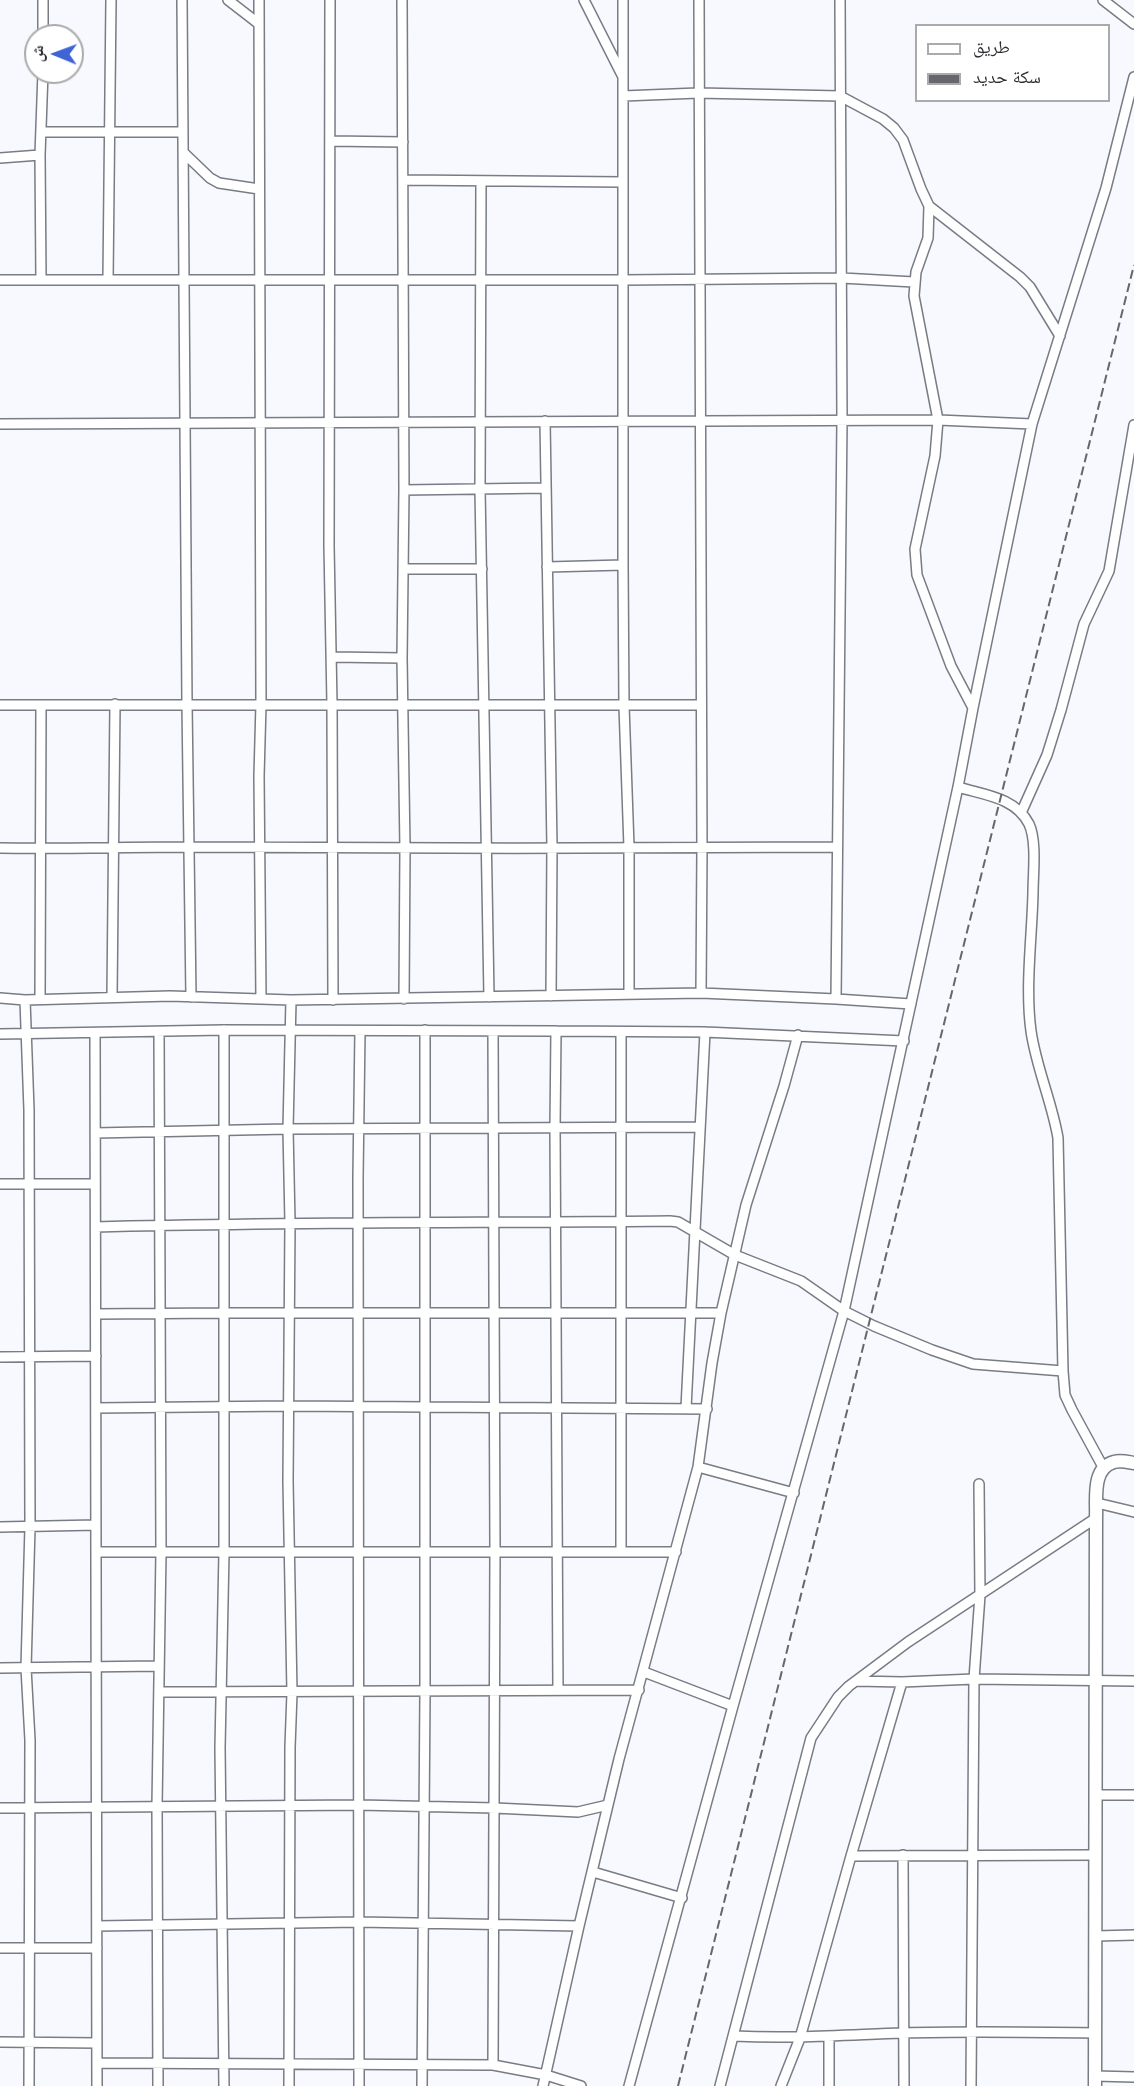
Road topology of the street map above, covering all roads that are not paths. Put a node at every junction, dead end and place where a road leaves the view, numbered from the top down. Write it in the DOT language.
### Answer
graph roads {
  1 [pos="43,0"];
  2 [pos="111,0"];
  3 [pos="182,0"];
  4 [pos="228,0"];
  5 [pos="259,0"];
  6 [pos="330,0"];
  7 [pos="402,0"];
  8 [pos="584,0"];
  9 [pos="623,0"];
  10 [pos="699,0"];
  11 [pos="840,0"];
  12 [pos="1103,0"];
  13 [pos="43,24"];
  14 [pos="259,24"];
  15 [pos="1134,24"];
  16 [pos="623,76"];
  17 [pos="1134,77"];
  18 [pos="43,84"];
  19 [pos="698,93"];
  20 [pos="623,96"];
  21 [pos="840,96"];
  22 [pos="42,132"];
  23 [pos="183,132"];
  24 [pos="111,133"];
  25 [pos="330,141"];
  26 [pos="403,142"];
  27 [pos="184,153"];
  28 [pos="40,155"];
  29 [pos="0,158"];
  30 [pos="403,180"];
  31 [pos="481,181"];
  32 [pos="623,182"];
  33 [pos="259,189"];
  34 [pos="929,206"];
  35 [pos="842,278"];
  36 [pos="108,279"];
  37 [pos="403,279"];
  38 [pos="482,279"];
  39 [pos="699,279"];
  40 [pos="0,280"];
  41 [pos="41,280"];
  42 [pos="184,280"];
  43 [pos="259,280"];
  44 [pos="330,280"];
  45 [pos="624,280"];
  46 [pos="914,282"];
  47 [pos="1060,336"];
  48 [pos="624,420"];
  49 [pos="699,420"];
  50 [pos="842,420"];
  51 [pos="938,420"];
  52 [pos="481,421"];
  53 [pos="545,421"];
  54 [pos="330,422"];
  55 [pos="403,422"];
  56 [pos="0,424"];
  57 [pos="185,424"];
  58 [pos="260,424"];
  59 [pos="1032,424"];
  60 [pos="1134,425"];
  61 [pos="546,488"];
  62 [pos="404,489"];
  63 [pos="480,489"];
  64 [pos="622,565"];
  65 [pos="548,567"];
  66 [pos="402,569"];
  67 [pos="482,569"];
  68 [pos="332,657"];
  69 [pos="402,658"];
  70 [pos="115,704"];
  71 [pos="187,704"];
  72 [pos="261,704"];
  73 [pos="332,704"];
  74 [pos="0,705"];
  75 [pos="40,705"];
  76 [pos="403,705"];
  77 [pos="484,705"];
  78 [pos="550,705"];
  79 [pos="700,705"];
  80 [pos="624,706"];
  81 [pos="973,708"];
  82 [pos="958,787"];
  83 [pos="1021,813"];
  84 [pos="837,846"];
  85 [pos="114,847"];
  86 [pos="189,847"];
  87 [pos="552,847"];
  88 [pos="629,847"];
  89 [pos="0,848"];
  90 [pos="261,848"];
  91 [pos="405,848"];
  92 [pos="486,848"];
  93 [pos="702,848"];
  94 [pos="40,849"];
  95 [pos="332,849"];
  96 [pos="701,993"];
  97 [pos="629,994"];
  98 [pos="112,996"];
  99 [pos="191,996"];
  100 [pos="551,996"];
  101 [pos="489,997"];
  102 [pos="0,998"];
  103 [pos="40,999"];
  104 [pos="261,999"];
  105 [pos="333,999"];
  106 [pos="404,999"];
  107 [pos="836,999"];
  108 [pos="25,1000"];
  109 [pos="291,1000"];
  110 [pos="911,1004"];
  111 [pos="224,1030"];
  112 [pos="360,1030"];
  113 [pos="425,1030"];
  114 [pos="290,1031"];
  115 [pos="493,1031"];
  116 [pos="556,1031"];
  117 [pos="159,1032"];
  118 [pos="621,1032"];
  119 [pos="705,1032"];
  120 [pos="28,1033"];
  121 [pos="95,1033"];
  122 [pos="0,1034"];
  123 [pos="798,1035"];
  124 [pos="904,1041"];
  125 [pos="621,1127"];
  126 [pos="700,1127"];
  127 [pos="359,1128"];
  128 [pos="493,1128"];
  129 [pos="555,1128"];
  130 [pos="288,1129"];
  131 [pos="426,1129"];
  132 [pos="224,1131"];
  133 [pos="160,1132"];
  134 [pos="95,1133"];
  135 [pos="0,1184"];
  136 [pos="29,1184"];
  137 [pos="95,1184"];
  138 [pos="290,1222"];
  139 [pos="358,1222"];
  140 [pos="425,1222"];
  141 [pos="556,1222"];
  142 [pos="621,1222"];
  143 [pos="495,1223"];
  144 [pos="224,1224"];
  145 [pos="159,1225"];
  146 [pos="96,1227"];
  147 [pos="695,1233"];
  148 [pos="735,1255"];
  149 [pos="844,1311"];
  150 [pos="223,1312"];
  151 [pos="159,1313"];
  152 [pos="290,1313"];
  153 [pos="493,1313"];
  154 [pos="621,1313"];
  155 [pos="721,1313"];
  156 [pos="96,1314"];
  157 [pos="358,1314"];
  158 [pos="424,1314"];
  159 [pos="556,1314"];
  160 [pos="691,1314"];
  161 [pos="28,1356"];
  162 [pos="96,1356"];
  163 [pos="0,1357"];
  164 [pos="1063,1371"];
  165 [pos="289,1406"];
  166 [pos="359,1406"];
  167 [pos="224,1407"];
  168 [pos="424,1407"];
  169 [pos="96,1408"];
  170 [pos="159,1408"];
  171 [pos="495,1408"];
  172 [pos="557,1408"];
  173 [pos="621,1408"];
  174 [pos="686,1408"];
  175 [pos="707,1409"];
  176 [pos="1134,1463"];
  177 [pos="698,1467"];
  178 [pos="1103,1467"];
  179 [pos="980,1484"];
  180 [pos="794,1493"];
  181 [pos="1096,1503"];
  182 [pos="1134,1512"];
  183 [pos="1096,1518"];
  184 [pos="96,1525"];
  185 [pos="0,1527"];
  186 [pos="30,1527"];
  187 [pos="424,1551"];
  188 [pos="495,1551"];
  189 [pos="621,1551"];
  190 [pos="96,1552"];
  191 [pos="160,1552"];
  192 [pos="224,1552"];
  193 [pos="359,1552"];
  194 [pos="557,1552"];
  195 [pos="676,1552"];
  196 [pos="289,1553"];
  197 [pos="980,1595"];
  198 [pos="159,1666"];
  199 [pos="96,1667"];
  200 [pos="0,1668"];
  201 [pos="26,1668"];
  202 [pos="644,1672"];
  203 [pos="974,1679"];
  204 [pos="857,1680"];
  205 [pos="1134,1681"];
  206 [pos="902,1682"];
  207 [pos="1096,1682"];
  208 [pos="494,1690"];
  209 [pos="558,1690"];
  210 [pos="639,1690"];
  211 [pos="359,1691"];
  212 [pos="425,1691"];
  213 [pos="159,1692"];
  214 [pos="220,1692"];
  215 [pos="292,1693"];
  216 [pos="733,1706"];
  217 [pos="1096,1795"];
  218 [pos="1134,1795"];
  219 [pos="359,1805"];
  220 [pos="608,1805"];
  221 [pos="157,1806"];
  222 [pos="220,1806"];
  223 [pos="290,1806"];
  224 [pos="96,1807"];
  225 [pos="424,1807"];
  226 [pos="0,1808"];
  227 [pos="29,1808"];
  228 [pos="495,1808"];
  229 [pos="903,1855"];
  230 [pos="1095,1855"];
  231 [pos="850,1856"];
  232 [pos="972,1856"];
  233 [pos="593,1872"];
  234 [pos="682,1898"];
  235 [pos="359,1922"];
  236 [pos="291,1923"];
  237 [pos="423,1923"];
  238 [pos="494,1923"];
  239 [pos="222,1925"];
  240 [pos="97,1926"];
  241 [pos="158,1926"];
  242 [pos="579,1926"];
  243 [pos="1134,1935"];
  244 [pos="1096,1936"];
  245 [pos="0,1948"];
  246 [pos="30,1948"];
  247 [pos="98,1948"];
  248 [pos="970,2032"];
  249 [pos="903,2033"];
  250 [pos="1095,2033"];
  251 [pos="829,2036"];
  252 [pos="734,2037"];
  253 [pos="800,2038"];
  254 [pos="0,2042"];
  255 [pos="29,2042"];
  256 [pos="97,2043"];
  257 [pos="97,2063"];
  258 [pos="289,2063"];
  259 [pos="359,2063"];
  260 [pos="421,2063"];
  261 [pos="158,2064"];
  262 [pos="224,2064"];
  263 [pos="493,2065"];
  264 [pos="546,2075"];
  265 [pos="1134,2077"];
  266 [pos="1095,2081"];
  267 [pos="29,2086"];
  268 [pos="97,2086"];
  269 [pos="158,2086"];
  270 [pos="224,2086"];
  271 [pos="289,2086"];
  272 [pos="359,2086"];
  273 [pos="422,2086"];
  274 [pos="543,2086"];
  275 [pos="581,2086"];
  276 [pos="629,2086"];
  277 [pos="720,2086"];
  278 [pos="781,2086"];
  279 [pos="829,2086"];
  280 [pos="904,2086"];
  281 [pos="971,2086"];
  1 -- 13 [label="street"];
  2 -- 24 [label="street"];
  3 -- 23 [label="street"];
  4 -- 14 [label="street"];
  5 -- 14 [label="street"];
  6 -- 25 [label="street"];
  7 -- 26 [label="street"];
  8 -- 16 [label="street"];
  9 -- 16 [label="street"];
  10 -- 19 [label="street"];
  11 -- 21 [label="street"];
  12 -- 15 [label="street"];
  14 -- 33 [label="street"];
  16 -- 20 [label="street"];
  17 -- 47 [label="street"];
  18 -- 22 [label="street"];
  19 -- 20 [label="street"];
  19 -- 21 [label="street"];
  19 -- 39 [label="street"];
  20 -- 32 [label="street"];
  21 -- 34 [label="street"];
  21 -- 35 [label="street"];
  22 -- 24 [label="street"];
  22 -- 28 [label="street"];
  23 -- 24 [label="street"];
  23 -- 27 [label="street"];
  24 -- 36 [label="street"];
  25 -- 26 [label="street"];
  25 -- 44 [label="street"];
  26 -- 30 [label="street"];
  27 -- 33 [label="street"];
  27 -- 42 [label="street"];
  28 -- 29 [label="street"];
  28 -- 41 [label="street"];
  30 -- 31 [label="street"];
  30 -- 37 [label="street"];
  31 -- 32 [label="street"];
  31 -- 38 [label="street"];
  32 -- 45 [label="street"];
  33 -- 43 [label="street"];
  34 -- 46 [label="street"];
  34 -- 47 [label="street"];
  35 -- 39 [label="street"];
  35 -- 46 [label="street"];
  35 -- 50 [label="street"];
  36 -- 41 [label="street"];
  36 -- 42 [label="street"];
  37 -- 38 [label="street"];
  37 -- 44 [label="street"];
  37 -- 55 [label="street"];
  38 -- 45 [label="street"];
  38 -- 52 [label="street"];
  39 -- 45 [label="street"];
  39 -- 49 [label="street"];
  40 -- 41 [label="street"];
  42 -- 43 [label="street"];
  42 -- 57 [label="street"];
  43 -- 44 [label="street"];
  43 -- 58 [label="street"];
  44 -- 54 [label="street"];
  45 -- 48 [label="street"];
  46 -- 51 [label="street"];
  47 -- 59 [label="street"];
  48 -- 49 [label="street"];
  48 -- 53 [label="street"];
  48 -- 64 [label="street"];
  49 -- 50 [label="street"];
  49 -- 79 [label="street"];
  50 -- 51 [label="street"];
  50 -- 84 [label="street"];
  51 -- 59 [label="street"];
  51 -- 81 [label="street"];
  52 -- 53 [label="street"];
  52 -- 55 [label="street"];
  52 -- 63 [label="street"];
  53 -- 61 [label="street"];
  54 -- 55 [label="street"];
  54 -- 58 [label="street"];
  54 -- 68 [label="street"];
  55 -- 62 [label="street"];
  56 -- 57 [label="street"];
  57 -- 58 [label="street"];
  57 -- 71 [label="street"];
  58 -- 72 [label="street"];
  59 -- 81 [label="street"];
  60 -- 83 [label="street"];
  61 -- 63 [label="street"];
  61 -- 65 [label="street"];
  62 -- 63 [label="street"];
  62 -- 66 [label="street"];
  63 -- 67 [label="street"];
  64 -- 65 [label="street"];
  64 -- 80 [label="street"];
  65 -- 78 [label="street"];
  66 -- 67 [label="street"];
  66 -- 69 [label="street"];
  67 -- 77 [label="street"];
  68 -- 69 [label="street"];
  68 -- 73 [label="street"];
  69 -- 76 [label="street"];
  70 -- 71 [label="street"];
  70 -- 75 [label="street"];
  70 -- 85 [label="street"];
  71 -- 72 [label="street"];
  71 -- 86 [label="street"];
  72 -- 73 [label="street"];
  72 -- 90 [label="street"];
  73 -- 76 [label="street"];
  73 -- 95 [label="street"];
  74 -- 75 [label="street"];
  75 -- 94 [label="street"];
  76 -- 77 [label="street"];
  76 -- 91 [label="street"];
  77 -- 78 [label="street"];
  77 -- 92 [label="street"];
  78 -- 80 [label="street"];
  78 -- 87 [label="street"];
  79 -- 80 [label="street"];
  79 -- 93 [label="street"];
  80 -- 88 [label="street"];
  81 -- 82 [label="street"];
  82 -- 83 [label="street"];
  82 -- 110 [label="street"];
  83 -- 164 [label="street"];
  84 -- 93 [label="street"];
  84 -- 107 [label="street"];
  85 -- 86 [label="street"];
  85 -- 94 [label="street"];
  85 -- 98 [label="street"];
  86 -- 90 [label="street"];
  86 -- 99 [label="street"];
  87 -- 88 [label="street"];
  87 -- 92 [label="street"];
  87 -- 100 [label="street"];
  88 -- 93 [label="street"];
  88 -- 97 [label="street"];
  89 -- 94 [label="street"];
  90 -- 95 [label="street"];
  90 -- 104 [label="street"];
  91 -- 92 [label="street"];
  91 -- 95 [label="street"];
  91 -- 106 [label="street"];
  92 -- 101 [label="street"];
  93 -- 96 [label="street"];
  94 -- 103 [label="street"];
  95 -- 105 [label="street"];
  96 -- 97 [label="street"];
  96 -- 107 [label="street"];
  97 -- 100 [label="street"];
  98 -- 99 [label="street"];
  98 -- 103 [label="street"];
  99 -- 104 [label="street"];
  100 -- 101 [label="street"];
  101 -- 106 [label="street"];
  102 -- 108 [label="street"];
  103 -- 108 [label="street"];
  104 -- 109 [label="street"];
  105 -- 106 [label="street"];
  105 -- 109 [label="street"];
  107 -- 110 [label="street"];
  108 -- 120 [label="street"];
  109 -- 114 [label="street"];
  110 -- 124 [label="street"];
  111 -- 114 [label="street"];
  111 -- 117 [label="street"];
  111 -- 132 [label="street"];
  112 -- 113 [label="street"];
  112 -- 114 [label="street"];
  112 -- 127 [label="street"];
  113 -- 115 [label="street"];
  113 -- 131 [label="street"];
  114 -- 130 [label="street"];
  115 -- 116 [label="street"];
  115 -- 128 [label="street"];
  116 -- 118 [label="street"];
  116 -- 129 [label="street"];
  117 -- 121 [label="street"];
  117 -- 133 [label="street"];
  118 -- 119 [label="street"];
  118 -- 125 [label="street"];
  119 -- 123 [label="street"];
  119 -- 126 [label="street"];
  120 -- 121 [label="street"];
  120 -- 122 [label="street"];
  120 -- 136 [label="street"];
  121 -- 134 [label="street"];
  123 -- 124 [label="street"];
  123 -- 148 [label="street"];
  124 -- 149 [label="street"];
  125 -- 126 [label="street"];
  125 -- 129 [label="street"];
  125 -- 142 [label="street"];
  126 -- 147 [label="street"];
  127 -- 130 [label="street"];
  127 -- 131 [label="street"];
  127 -- 139 [label="street"];
  128 -- 129 [label="street"];
  128 -- 131 [label="street"];
  128 -- 143 [label="street"];
  129 -- 141 [label="street"];
  130 -- 132 [label="street"];
  130 -- 138 [label="street"];
  131 -- 140 [label="street"];
  132 -- 133 [label="street"];
  132 -- 144 [label="street"];
  133 -- 134 [label="street"];
  133 -- 145 [label="street"];
  134 -- 137 [label="street"];
  135 -- 136 [label="street"];
  136 -- 137 [label="street"];
  136 -- 161 [label="street"];
  137 -- 146 [label="street"];
  138 -- 139 [label="street"];
  138 -- 144 [label="street"];
  138 -- 152 [label="street"];
  139 -- 140 [label="street"];
  139 -- 157 [label="street"];
  140 -- 143 [label="street"];
  140 -- 158 [label="street"];
  141 -- 142 [label="street"];
  141 -- 143 [label="street"];
  141 -- 159 [label="street"];
  142 -- 147 [label="street"];
  142 -- 154 [label="street"];
  143 -- 153 [label="street"];
  144 -- 145 [label="street"];
  144 -- 150 [label="street"];
  145 -- 146 [label="street"];
  145 -- 151 [label="street"];
  146 -- 156 [label="street"];
  147 -- 148 [label="street"];
  147 -- 160 [label="street"];
  148 -- 149 [label="street"];
  148 -- 155 [label="street"];
  149 -- 164 [label="street"];
  149 -- 180 [label="street"];
  150 -- 151 [label="street"];
  150 -- 152 [label="street"];
  150 -- 167 [label="street"];
  151 -- 156 [label="street"];
  151 -- 170 [label="street"];
  152 -- 157 [label="street"];
  152 -- 165 [label="street"];
  153 -- 158 [label="street"];
  153 -- 159 [label="street"];
  153 -- 171 [label="street"];
  154 -- 159 [label="street"];
  154 -- 160 [label="street"];
  154 -- 173 [label="street"];
  155 -- 160 [label="street"];
  155 -- 175 [label="street"];
  156 -- 162 [label="street"];
  157 -- 158 [label="street"];
  157 -- 166 [label="street"];
  158 -- 168 [label="street"];
  159 -- 172 [label="street"];
  160 -- 174 [label="street"];
  161 -- 162 [label="street"];
  161 -- 163 [label="street"];
  161 -- 186 [label="street"];
  162 -- 169 [label="street"];
  164 -- 178 [label="street"];
  165 -- 166 [label="street"];
  165 -- 167 [label="street"];
  165 -- 196 [label="street"];
  166 -- 168 [label="street"];
  166 -- 193 [label="street"];
  167 -- 170 [label="street"];
  167 -- 192 [label="street"];
  168 -- 171 [label="street"];
  168 -- 187 [label="street"];
  169 -- 170 [label="street"];
  169 -- 184 [label="street"];
  170 -- 191 [label="street"];
  171 -- 172 [label="street"];
  171 -- 188 [label="street"];
  172 -- 173 [label="street"];
  172 -- 194 [label="street"];
  173 -- 174 [label="street"];
  173 -- 189 [label="street"];
  174 -- 175 [label="street"];
  175 -- 177 [label="street"];
  176 -- 178 [label="street"];
  177 -- 180 [label="street"];
  177 -- 195 [label="street"];
  178 -- 181 [label="street"];
  179 -- 197 [label="street"];
  180 -- 216 [label="street"];
  181 -- 182 [label="street"];
  181 -- 183 [label="street"];
  183 -- 197 [label="street"];
  183 -- 207 [label="street"];
  184 -- 186 [label="street"];
  184 -- 190 [label="street"];
  185 -- 186 [label="street"];
  186 -- 201 [label="street"];
  187 -- 188 [label="street"];
  187 -- 193 [label="street"];
  187 -- 212 [label="street"];
  188 -- 194 [label="street"];
  188 -- 208 [label="street"];
  189 -- 194 [label="street"];
  189 -- 195 [label="street"];
  190 -- 191 [label="street"];
  190 -- 199 [label="street"];
  191 -- 192 [label="street"];
  191 -- 198 [label="street"];
  192 -- 196 [label="street"];
  192 -- 214 [label="street"];
  193 -- 196 [label="street"];
  193 -- 211 [label="street"];
  194 -- 209 [label="street"];
  195 -- 202 [label="street"];
  196 -- 215 [label="street"];
  197 -- 203 [label="street"];
  197 -- 204 [label="street"];
  198 -- 199 [label="street"];
  198 -- 213 [label="street"];
  199 -- 201 [label="street"];
  199 -- 224 [label="street"];
  200 -- 201 [label="street"];
  201 -- 227 [label="street"];
  202 -- 210 [label="street"];
  202 -- 216 [label="street"];
  203 -- 206 [label="street"];
  203 -- 207 [label="street"];
  203 -- 232 [label="street"];
  204 -- 206 [label="street"];
  204 -- 252 [label="street"];
  205 -- 207 [label="street"];
  206 -- 231 [label="street"];
  207 -- 217 [label="street"];
  208 -- 209 [label="street"];
  208 -- 212 [label="street"];
  208 -- 228 [label="street"];
  209 -- 210 [label="street"];
  210 -- 220 [label="street"];
  211 -- 212 [label="street"];
  211 -- 215 [label="street"];
  211 -- 219 [label="street"];
  212 -- 225 [label="street"];
  213 -- 214 [label="street"];
  213 -- 221 [label="street"];
  214 -- 215 [label="street"];
  214 -- 222 [label="street"];
  215 -- 223 [label="street"];
  216 -- 234 [label="street"];
  217 -- 218 [label="street"];
  217 -- 230 [label="street"];
  219 -- 223 [label="street"];
  219 -- 225 [label="street"];
  219 -- 235 [label="street"];
  220 -- 228 [label="street"];
  220 -- 233 [label="street"];
  221 -- 222 [label="street"];
  221 -- 224 [label="street"];
  221 -- 241 [label="street"];
  222 -- 223 [label="street"];
  222 -- 239 [label="street"];
  223 -- 236 [label="street"];
  224 -- 227 [label="street"];
  224 -- 240 [label="street"];
  225 -- 228 [label="street"];
  225 -- 237 [label="street"];
  226 -- 227 [label="street"];
  227 -- 246 [label="street"];
  228 -- 238 [label="street"];
  229 -- 231 [label="street"];
  229 -- 232 [label="street"];
  229 -- 249 [label="street"];
  230 -- 232 [label="street"];
  230 -- 244 [label="street"];
  231 -- 253 [label="street"];
  232 -- 248 [label="street"];
  233 -- 234 [label="street"];
  233 -- 242 [label="street"];
  234 -- 276 [label="street"];
  235 -- 236 [label="street"];
  235 -- 237 [label="street"];
  235 -- 259 [label="street"];
  236 -- 239 [label="street"];
  236 -- 258 [label="street"];
  237 -- 238 [label="street"];
  237 -- 260 [label="street"];
  238 -- 242 [label="street"];
  238 -- 263 [label="street"];
  239 -- 241 [label="street"];
  239 -- 262 [label="street"];
  240 -- 241 [label="street"];
  240 -- 247 [label="street"];
  241 -- 261 [label="street"];
  242 -- 264 [label="street"];
  243 -- 244 [label="street"];
  244 -- 250 [label="street"];
  245 -- 246 [label="street"];
  246 -- 247 [label="street"];
  246 -- 255 [label="street"];
  247 -- 256 [label="street"];
  248 -- 249 [label="street"];
  248 -- 250 [label="street"];
  248 -- 281 [label="street"];
  249 -- 251 [label="street"];
  249 -- 280 [label="street"];
  250 -- 266 [label="street"];
  251 -- 253 [label="street"];
  251 -- 279 [label="street"];
  252 -- 253 [label="street"];
  252 -- 277 [label="street"];
  253 -- 278 [label="street"];
  254 -- 255 [label="street"];
  255 -- 256 [label="street"];
  255 -- 267 [label="street"];
  256 -- 257 [label="street"];
  257 -- 261 [label="street"];
  257 -- 268 [label="street"];
  258 -- 259 [label="street"];
  258 -- 262 [label="street"];
  258 -- 271 [label="street"];
  259 -- 260 [label="street"];
  259 -- 272 [label="street"];
  260 -- 263 [label="street"];
  260 -- 273 [label="street"];
  261 -- 262 [label="street"];
  261 -- 269 [label="street"];
  262 -- 270 [label="street"];
  263 -- 264 [label="street"];
  264 -- 274 [label="street"];
  264 -- 275 [label="street"];
  265 -- 266 [label="street"];
}
